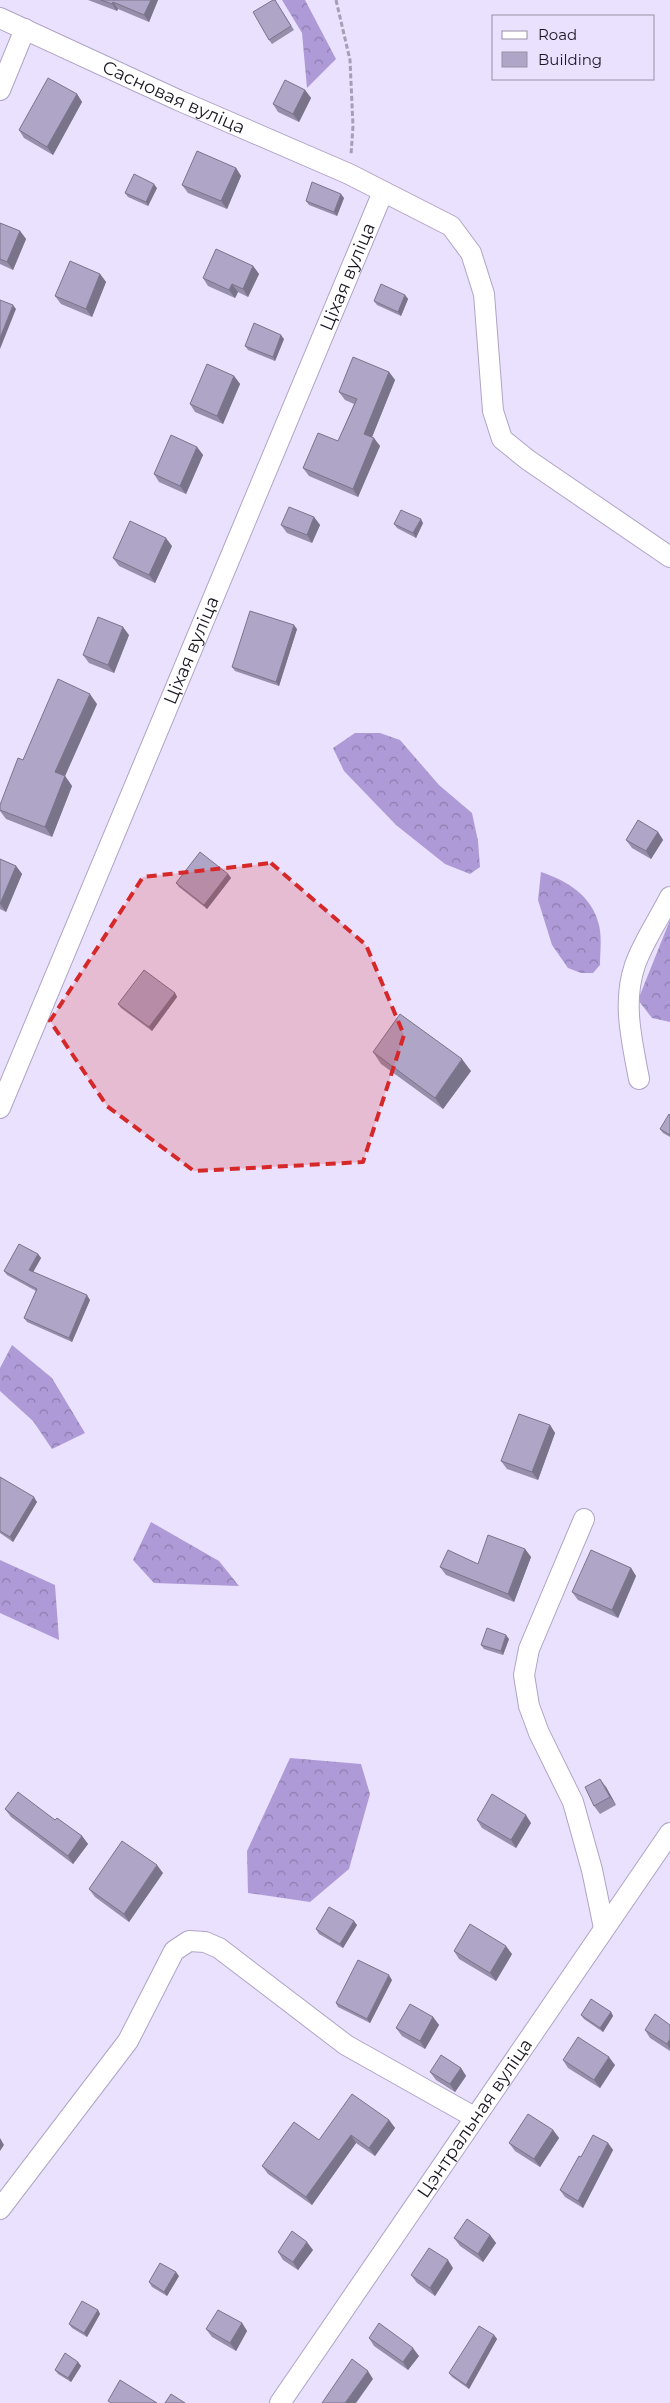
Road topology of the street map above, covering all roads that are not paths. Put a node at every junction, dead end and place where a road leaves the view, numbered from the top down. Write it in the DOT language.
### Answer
graph roads {
  1 [pos="0,18"];
  2 [pos="25,28"];
  3 [pos="0,90"];
  4 [pos="383,192"];
  5 [pos="670,557"];
  6 [pos="670,897"];
  7 [pos="639,1079"];
  8 [pos="0,1108"];
  9 [pos="584,1519"];
  10 [pos="670,1833"];
  11 [pos="604,1928"];
  12 [pos="474,2117"];
  13 [pos="0,2209"];
  14 [pos="280,2403"];
  1 -- 2 [label="street, Сасновая вуліца"];
  2 -- 3 [label="street"];
  2 -- 4 [label="street, Сасновая вуліца"];
  4 -- 5 [label="street, Сасновая вуліца"];
  4 -- 8 [label="street, Ціхая вуліца"];
  6 -- 7 [label="street"];
  9 -- 11 [label="street"];
  10 -- 11 [label="street, Цэнтральная вуліца"];
  11 -- 12 [label="street, Цэнтральная вуліца"];
  12 -- 13 [label="street"];
  12 -- 14 [label="street, Цэнтральная вуліца"];
}
